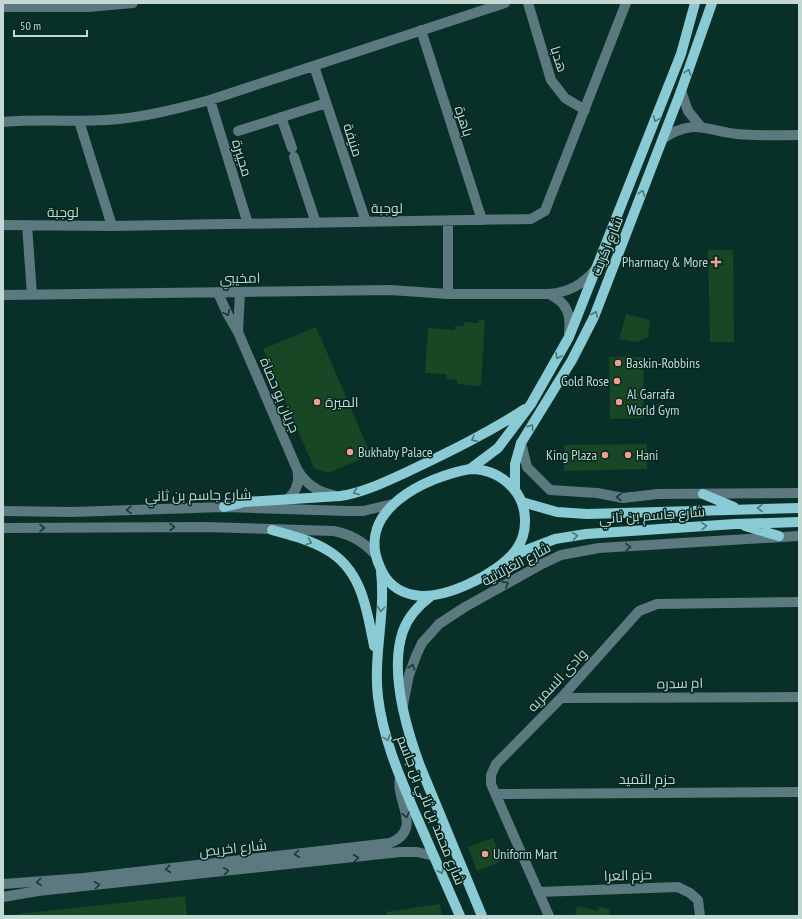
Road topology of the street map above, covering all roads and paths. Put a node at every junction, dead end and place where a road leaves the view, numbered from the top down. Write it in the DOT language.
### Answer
graph roads {
  1 [pos="133,3"];
  2 [pos="505,3"];
  3 [pos="528,3"];
  4 [pos="626,3"];
  5 [pos="695,3"];
  6 [pos="712,3"];
  7 [pos="3,7"];
  8 [pos="421,30"];
  9 [pos="314,66"];
  10 [pos="682,91"];
  11 [pos="210,100"];
  12 [pos="326,103"];
  13 [pos="585,110"];
  14 [pos="281,118"];
  15 [pos="78,121"];
  16 [pos="3,122"];
  17 [pos="702,126"];
  18 [pos="238,131"];
  19 [pos="799,135"];
  20 [pos="664,138"];
  21 [pos="482,220"];
  22 [pos="366,222"];
  23 [pos="448,222"];
  24 [pos="316,223"];
  25 [pos="248,224"];
  26 [pos="3,225"];
  27 [pos="27,226"];
  28 [pos="112,226"];
  29 [pos="599,266"];
  30 [pos="240,292"];
  31 [pos="218,293"];
  32 [pos="448,294"];
  33 [pos="549,294"];
  34 [pos="3,295"];
  35 [pos="32,295"];
  36 [pos="238,332"];
  37 [pos="569,337"];
  38 [pos="531,404"];
  39 [pos="521,443"];
  40 [pos="297,469"];
  41 [pos="470,469"];
  42 [pos="515,490"];
  43 [pos="799,493"];
  44 [pos="704,494"];
  45 [pos="340,496"];
  46 [pos="288,499"];
  47 [pos="522,502"];
  48 [pos="393,504"];
  49 [pos="224,507"];
  50 [pos="799,508"];
  51 [pos="738,509"];
  52 [pos="3,511"];
  53 [pos="799,522"];
  54 [pos="735,524"];
  55 [pos="6,529"];
  56 [pos="272,530"];
  57 [pos="779,536"];
  58 [pos="799,536"];
  59 [pos="375,554"];
  60 [pos="511,556"];
  61 [pos="381,570"];
  62 [pos="432,596"];
  63 [pos="799,602"];
  64 [pos="377,658"];
  65 [pos="799,697"];
  66 [pos="561,698"];
  67 [pos="403,705"];
  68 [pos="400,777"];
  69 [pos="799,792"];
  70 [pos="496,794"];
  71 [pos="434,856"];
  72 [pos="3,884"];
  73 [pos="538,892"];
  74 [pos="3,897"];
  75 [pos="460,916"];
  76 [pos="482,916"];
  77 [pos="549,916"];
  78 [pos="700,916"];
  1 -- 7 [label="street"];
  2 -- 8 [label="street"];
  3 -- 13 [label="street, هدبا"];
  4 -- 13 [label="street, لوجبة"];
  5 -- 29 [label="main road, شارع زكريت, one-way"];
  10 -- 6 [label="main road, شارع زكريت, one-way"];
  8 -- 9 [label="street"];
  8 -- 21 [label="street, باهرة"];
  9 -- 11 [label="street"];
  9 -- 12 [label="street, منيفة"];
  10 -- 17 [label="street"];
  10 -- 20 [label="main road, شارع زكريت"];
  11 -- 15 [label="street"];
  11 -- 25 [label="street, مجيبرة"];
  12 -- 14 [label="street"];
  12 -- 22 [label="street, منيفة"];
  13 -- 21 [label="street, لوجبة"];
  14 -- 18 [label="street"];
  14 -- 24 [label="street"];
  15 -- 16 [label="street"];
  15 -- 28 [label="street"];
  17 -- 19 [label="street"];
  17 -- 20 [label="street"];
  39 -- 20 [label="main road, شارع زكريت, one-way"];
  21 -- 23 [label="street, لوجبة"];
  22 -- 23 [label="street, لوجبة"];
  22 -- 24 [label="street, لوجبة"];
  23 -- 32 [label="street"];
  24 -- 25 [label="street, لوجبة"];
  25 -- 28 [label="street, لوجبة"];
  26 -- 27 [label="street, لوجبة"];
  27 -- 28 [label="street, لوجبة"];
  27 -- 35 [label="street"];
  29 -- 33 [label="street, امخيبي"];
  29 -- 37 [label="main road, شارع زكريت"];
  30 -- 31 [label="street, امخيبي"];
  30 -- 32 [label="street, امخيبي"];
  30 -- 36 [label="street, جريان بو حصاة"];
  31 -- 35 [label="street, امخيبي"];
  31 -- 36 [label="street, جريان بو حصاة, one-way"];
  32 -- 33 [label="street, امخيبي"];
  33 -- 37 [label="street"];
  34 -- 35 [label="street, امخيبي"];
  36 -- 40 [label="street, جريان بو حصاة"];
  37 -- 38 [label="main road, شارع زكريت, one-way"];
  38 -- 41 [label="main road, شارع زكريت"];
  38 -- 45 [label="main road, one-way"];
  39 -- 42 [label="main road, شارع زكريت"];
  44 -- 39 [label="street, one-way"];
  40 -- 45 [label="street, جريان بو حصاة"];
  40 -- 46 [label="street, جريان بو حصاة"];
  41 -- 42 [label="main road"];
  41 -- 48 [label="main road"];
  42 -- 47 [label="main road"];
  43 -- 44 [label="street"];
  44 -- 51 [label="main road"];
  45 -- 46 [label="main road"];
  46 -- 49 [label="main road"];
  47 -- 51 [label="main road, شارع جاسم بن ثاني"];
  47 -- 60 [label="main road"];
  48 -- 49 [label="street, شارع جاسم بن ثاني"];
  48 -- 59 [label="main road"];
  49 -- 52 [label="street, شارع جاسم بن ثاني, one-way"];
  50 -- 51 [label="main road, شارع جاسم بن ثاني, one-way"];
  53 -- 54 [label="main road, شارع جاسم بن ثاني"];
  54 -- 57 [label="main road"];
  60 -- 54 [label="main road, شارع جاسم بن ثاني, one-way"];
  55 -- 56 [label="street, one-way"];
  56 -- 59 [label="street"];
  56 -- 64 [label="main road, one-way"];
  57 -- 58 [label="street, شارع الغزلانية"];
  67 -- 57 [label="street, شارع الغزلانية, one-way"];
  59 -- 61 [label="main road"];
  60 -- 62 [label="main road"];
  61 -- 62 [label="main road"];
  61 -- 64 [label="main road, شارع محمد بن ثاني بن جاسم, one-way"];
  62 -- 67 [label="main road, شارع محمد بن ثاني بن جاسم"];
  63 -- 66 [label="street, وادى السمريه"];
  64 -- 68 [label="main road, شارع محمد بن ثاني بن جاسم, one-way"];
  65 -- 66 [label="street, ام سدره"];
  66 -- 70 [label="street, وادى السمريه"];
  67 -- 76 [label="main road, شارع محمد بن ثاني بن جاسم"];
  68 -- 71 [label="main road, شارع محمد بن ثاني بن جاسم"];
  68 -- 72 [label="street, شارع اخريص, one-way"];
  69 -- 70 [label="street, حزم الثميد"];
  70 -- 73 [label="street, وادى السمريه"];
  74 -- 71 [label="street, شارع اخريص, one-way"];
  71 -- 75 [label="main road, شارع محمد بن ثاني بن جاسم, one-way"];
  73 -- 77 [label="street, وادى السمريه"];
  73 -- 78 [label="street, حزم العرا"];
}
